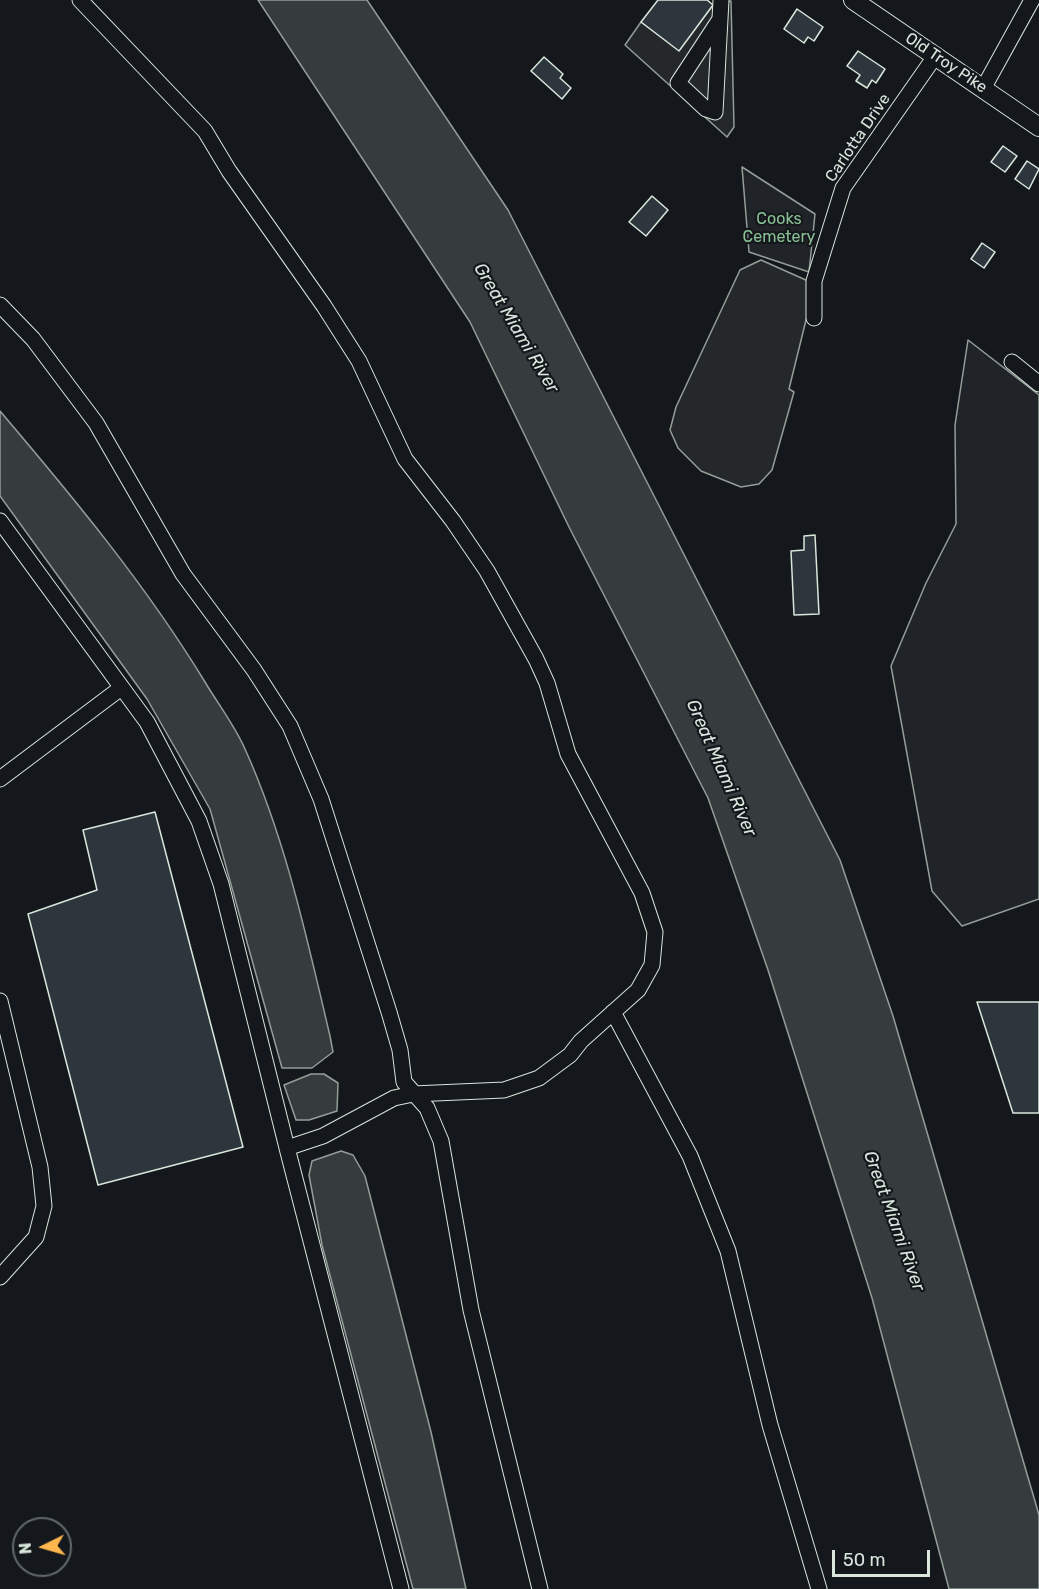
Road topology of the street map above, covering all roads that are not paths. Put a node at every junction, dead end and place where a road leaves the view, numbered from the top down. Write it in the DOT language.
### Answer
graph roads {
  1 [pos="80,0"];
  2 [pos="722,0"];
  3 [pos="853,0"];
  4 [pos="1032,0"];
  5 [pos="720,19"];
  6 [pos="936,56"];
  7 [pos="984,87"];
  8 [pos="1039,127"];
  9 [pos="0,305"];
  10 [pos="814,318"];
  11 [pos="1012,362"];
  12 [pos="1039,384"];
  13 [pos="0,521"];
  14 [pos="121,688"];
  15 [pos="0,779"];
  16 [pos="0,1001"];
  17 [pos="613,1012"];
  18 [pos="413,1094"];
  19 [pos="287,1148"];
  20 [pos="0,1277"];
  21 [pos="401,1589"];
  22 [pos="540,1589"];
  23 [pos="819,1589"];
  1 -- 17 [label="street"];
  2 -- 5 [label="street"];
  3 -- 6 [label="main road, Old Troy Pike"];
  4 -- 7 [label="street"];
  5 -- 5 [label="street"];
  6 -- 7 [label="main road, Old Troy Pike"];
  6 -- 10 [label="street, Carlotta Drive"];
  7 -- 8 [label="main road, Old Troy Pike"];
  9 -- 18 [label="street"];
  11 -- 12 [label="street"];
  13 -- 14 [label="street"];
  14 -- 15 [label="street"];
  14 -- 19 [label="street"];
  16 -- 20 [label="street"];
  17 -- 18 [label="street"];
  17 -- 23 [label="street"];
  18 -- 19 [label="street"];
  18 -- 22 [label="street"];
  19 -- 21 [label="street"];
}
